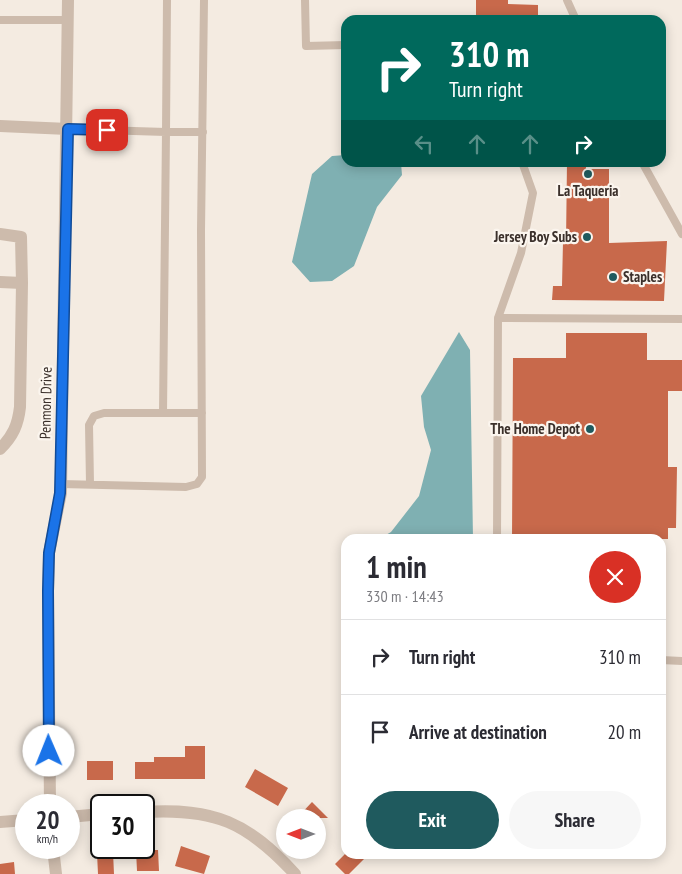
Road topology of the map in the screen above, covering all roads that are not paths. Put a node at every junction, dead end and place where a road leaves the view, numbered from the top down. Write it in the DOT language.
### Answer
graph roads {
  1 [pos="68,0"];
  2 [pos="167,0"];
  3 [pos="204,0"];
  4 [pos="305,0"];
  5 [pos="568,0"];
  6 [pos="574,15"];
  7 [pos="0,20"];
  8 [pos="68,20"];
  9 [pos="341,45"];
  10 [pos="0,126"];
  11 [pos="68,129"];
  12 [pos="166,132"];
  13 [pos="203,132"];
  14 [pos="524,167"];
  15 [pos="645,167"];
  16 [pos="0,234"];
  17 [pos="682,234"];
  18 [pos="0,282"];
  19 [pos="22,283"];
  20 [pos="498,318"];
  21 [pos="682,320"];
  22 [pos="163,413"];
  23 [pos="202,413"];
  24 [pos="0,449"];
  25 [pos="60,484"];
  26 [pos="90,484"];
  27 [pos="497,534"];
  28 [pos="666,660"];
  29 [pos="682,661"];
  30 [pos="50,794"];
  31 [pos="155,812"];
  32 [pos="15,821"];
  33 [pos="0,822"];
  34 [pos="54,859"];
  35 [pos="56,874"];
  36 [pos="295,874"];
  1 -- 8 [label="street, Penmon Drive"];
  2 -- 12 [label="lane"];
  3 -- 13 [label="lane"];
  4 -- 9 [label="lane"];
  5 -- 6 [label="lane"];
  7 -- 8 [label="lane"];
  8 -- 11 [label="street, Penmon Drive"];
  10 -- 11 [label="street"];
  11 -- 12 [label="lane"];
  11 -- 25 [label="street, Penmon Drive"];
  12 -- 13 [label="lane"];
  12 -- 22 [label="lane"];
  13 -- 23 [label="lane"];
  14 -- 20 [label="lane"];
  15 -- 17 [label="lane"];
  16 -- 19 [label="street"];
  18 -- 19 [label="street"];
  19 -- 24 [label="street"];
  20 -- 21 [label="lane"];
  20 -- 27 [label="lane"];
  22 -- 23 [label="lane"];
  22 -- 26 [label="lane"];
  23 -- 26 [label="lane"];
  25 -- 26 [label="lane"];
  25 -- 30 [label="street, Penmon Drive"];
  28 -- 29 [label="lane"];
  31 -- 36 [label="street"];
  32 -- 33 [label="street"];
  34 -- 35 [label="street"];
}
